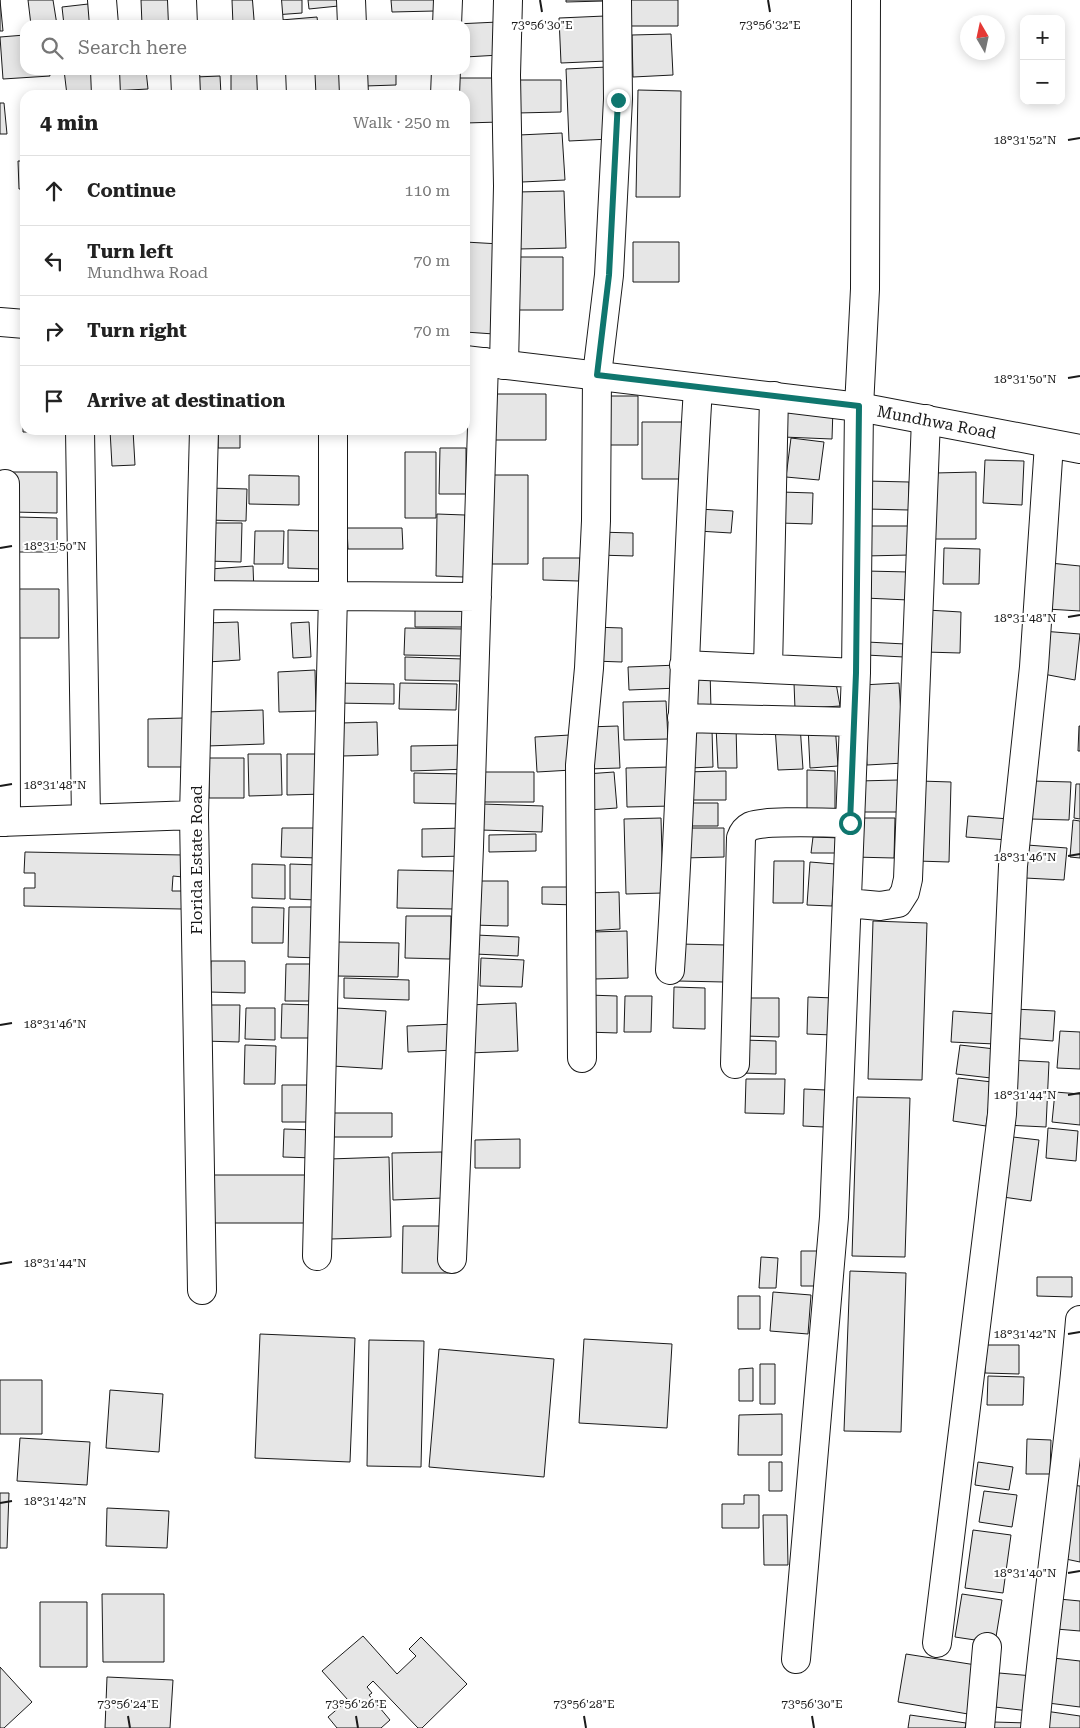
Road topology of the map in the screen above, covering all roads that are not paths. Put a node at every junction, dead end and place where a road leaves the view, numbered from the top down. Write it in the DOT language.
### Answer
graph roads {
  1 [pos="102,0"];
  2 [pos="182,0"];
  3 [pos="266,0"];
  4 [pos="351,0"];
  5 [pos="448,0"];
  6 [pos="508,0"];
  7 [pos="617,0"];
  8 [pos="866,0"];
  9 [pos="104,20"];
  10 [pos="183,20"];
  11 [pos="268,20"];
  12 [pos="352,20"];
  13 [pos="447,20"];
  14 [pos="106,75"];
  15 [pos="185,75"];
  16 [pos="271,75"];
  17 [pos="353,75"];
  18 [pos="446,75"];
  19 [pos="106,90"];
  20 [pos="186,90"];
  21 [pos="272,90"];
  22 [pos="354,90"];
  23 [pos="445,90"];
  24 [pos="0,322"];
  25 [pos="20,324"];
  26 [pos="484,363"];
  27 [pos="597,375"];
  28 [pos="698,388"];
  29 [pos="774,396"];
  30 [pos="859,406"];
  31 [pos="926,419"];
  32 [pos="80,435"];
  33 [pos="204,435"];
  34 [pos="333,435"];
  35 [pos="1049,444"];
  36 [pos="1080,450"];
  37 [pos="5,484"];
  38 [pos="200,595"];
  39 [pos="333,595"];
  40 [pos="477,596"];
  41 [pos="684,665"];
  42 [pos="768,669"];
  43 [pos="856,673"];
  44 [pos="682,718"];
  45 [pos="854,722"];
  46 [pos="194,814"];
  47 [pos="86,819"];
  48 [pos="3,822"];
  49 [pos="850,823"];
  50 [pos="847,902"];
  51 [pos="670,970"];
  52 [pos="582,1058"];
  53 [pos="735,1064"];
  54 [pos="317,1256"];
  55 [pos="452,1259"];
  56 [pos="202,1290"];
  57 [pos="1080,1320"];
  58 [pos="937,1643"];
  59 [pos="987,1647"];
  60 [pos="796,1659"];
  61 [pos="980,1728"];
  62 [pos="1035,1728"];
  1 -- 9 [label="street"];
  2 -- 10 [label="street"];
  3 -- 11 [label="street"];
  4 -- 12 [label="street"];
  5 -- 13 [label="street"];
  6 -- 26 [label="street"];
  7 -- 27 [label="street"];
  8 -- 30 [label="street"];
  14 -- 19 [label="street"];
  15 -- 20 [label="street"];
  16 -- 21 [label="street"];
  17 -- 22 [label="street"];
  18 -- 23 [label="street"];
  24 -- 25 [label="street"];
  26 -- 27 [label="street, Mundhwa Road"];
  26 -- 40 [label="street"];
  27 -- 28 [label="street, Mundhwa Road"];
  27 -- 52 [label="street"];
  28 -- 29 [label="street, Mundhwa Road"];
  28 -- 41 [label="street"];
  29 -- 30 [label="street, Mundhwa Road"];
  29 -- 42 [label="street"];
  30 -- 31 [label="street, Mundhwa Road"];
  30 -- 43 [label="street"];
  31 -- 35 [label="street, Mundhwa Road"];
  31 -- 50 [label="street"];
  32 -- 47 [label="street"];
  33 -- 38 [label="street, Florida Estate Road"];
  34 -- 39 [label="street"];
  35 -- 36 [label="street, Mundhwa Road"];
  35 -- 58 [label="street"];
  37 -- 48 [label="street"];
  38 -- 39 [label="street"];
  38 -- 46 [label="street, Florida Estate Road"];
  39 -- 40 [label="street"];
  39 -- 54 [label="street"];
  40 -- 55 [label="street"];
  41 -- 42 [label="street"];
  41 -- 44 [label="street"];
  42 -- 43 [label="street"];
  43 -- 45 [label="street"];
  44 -- 45 [label="street"];
  44 -- 51 [label="street"];
  45 -- 49 [label="street"];
  46 -- 47 [label="street"];
  46 -- 56 [label="street, Florida Estate Road"];
  47 -- 48 [label="street"];
  49 -- 50 [label="street"];
  49 -- 53 [label="street"];
  50 -- 60 [label="street"];
  57 -- 62 [label="street"];
  59 -- 61 [label="street"];
}
